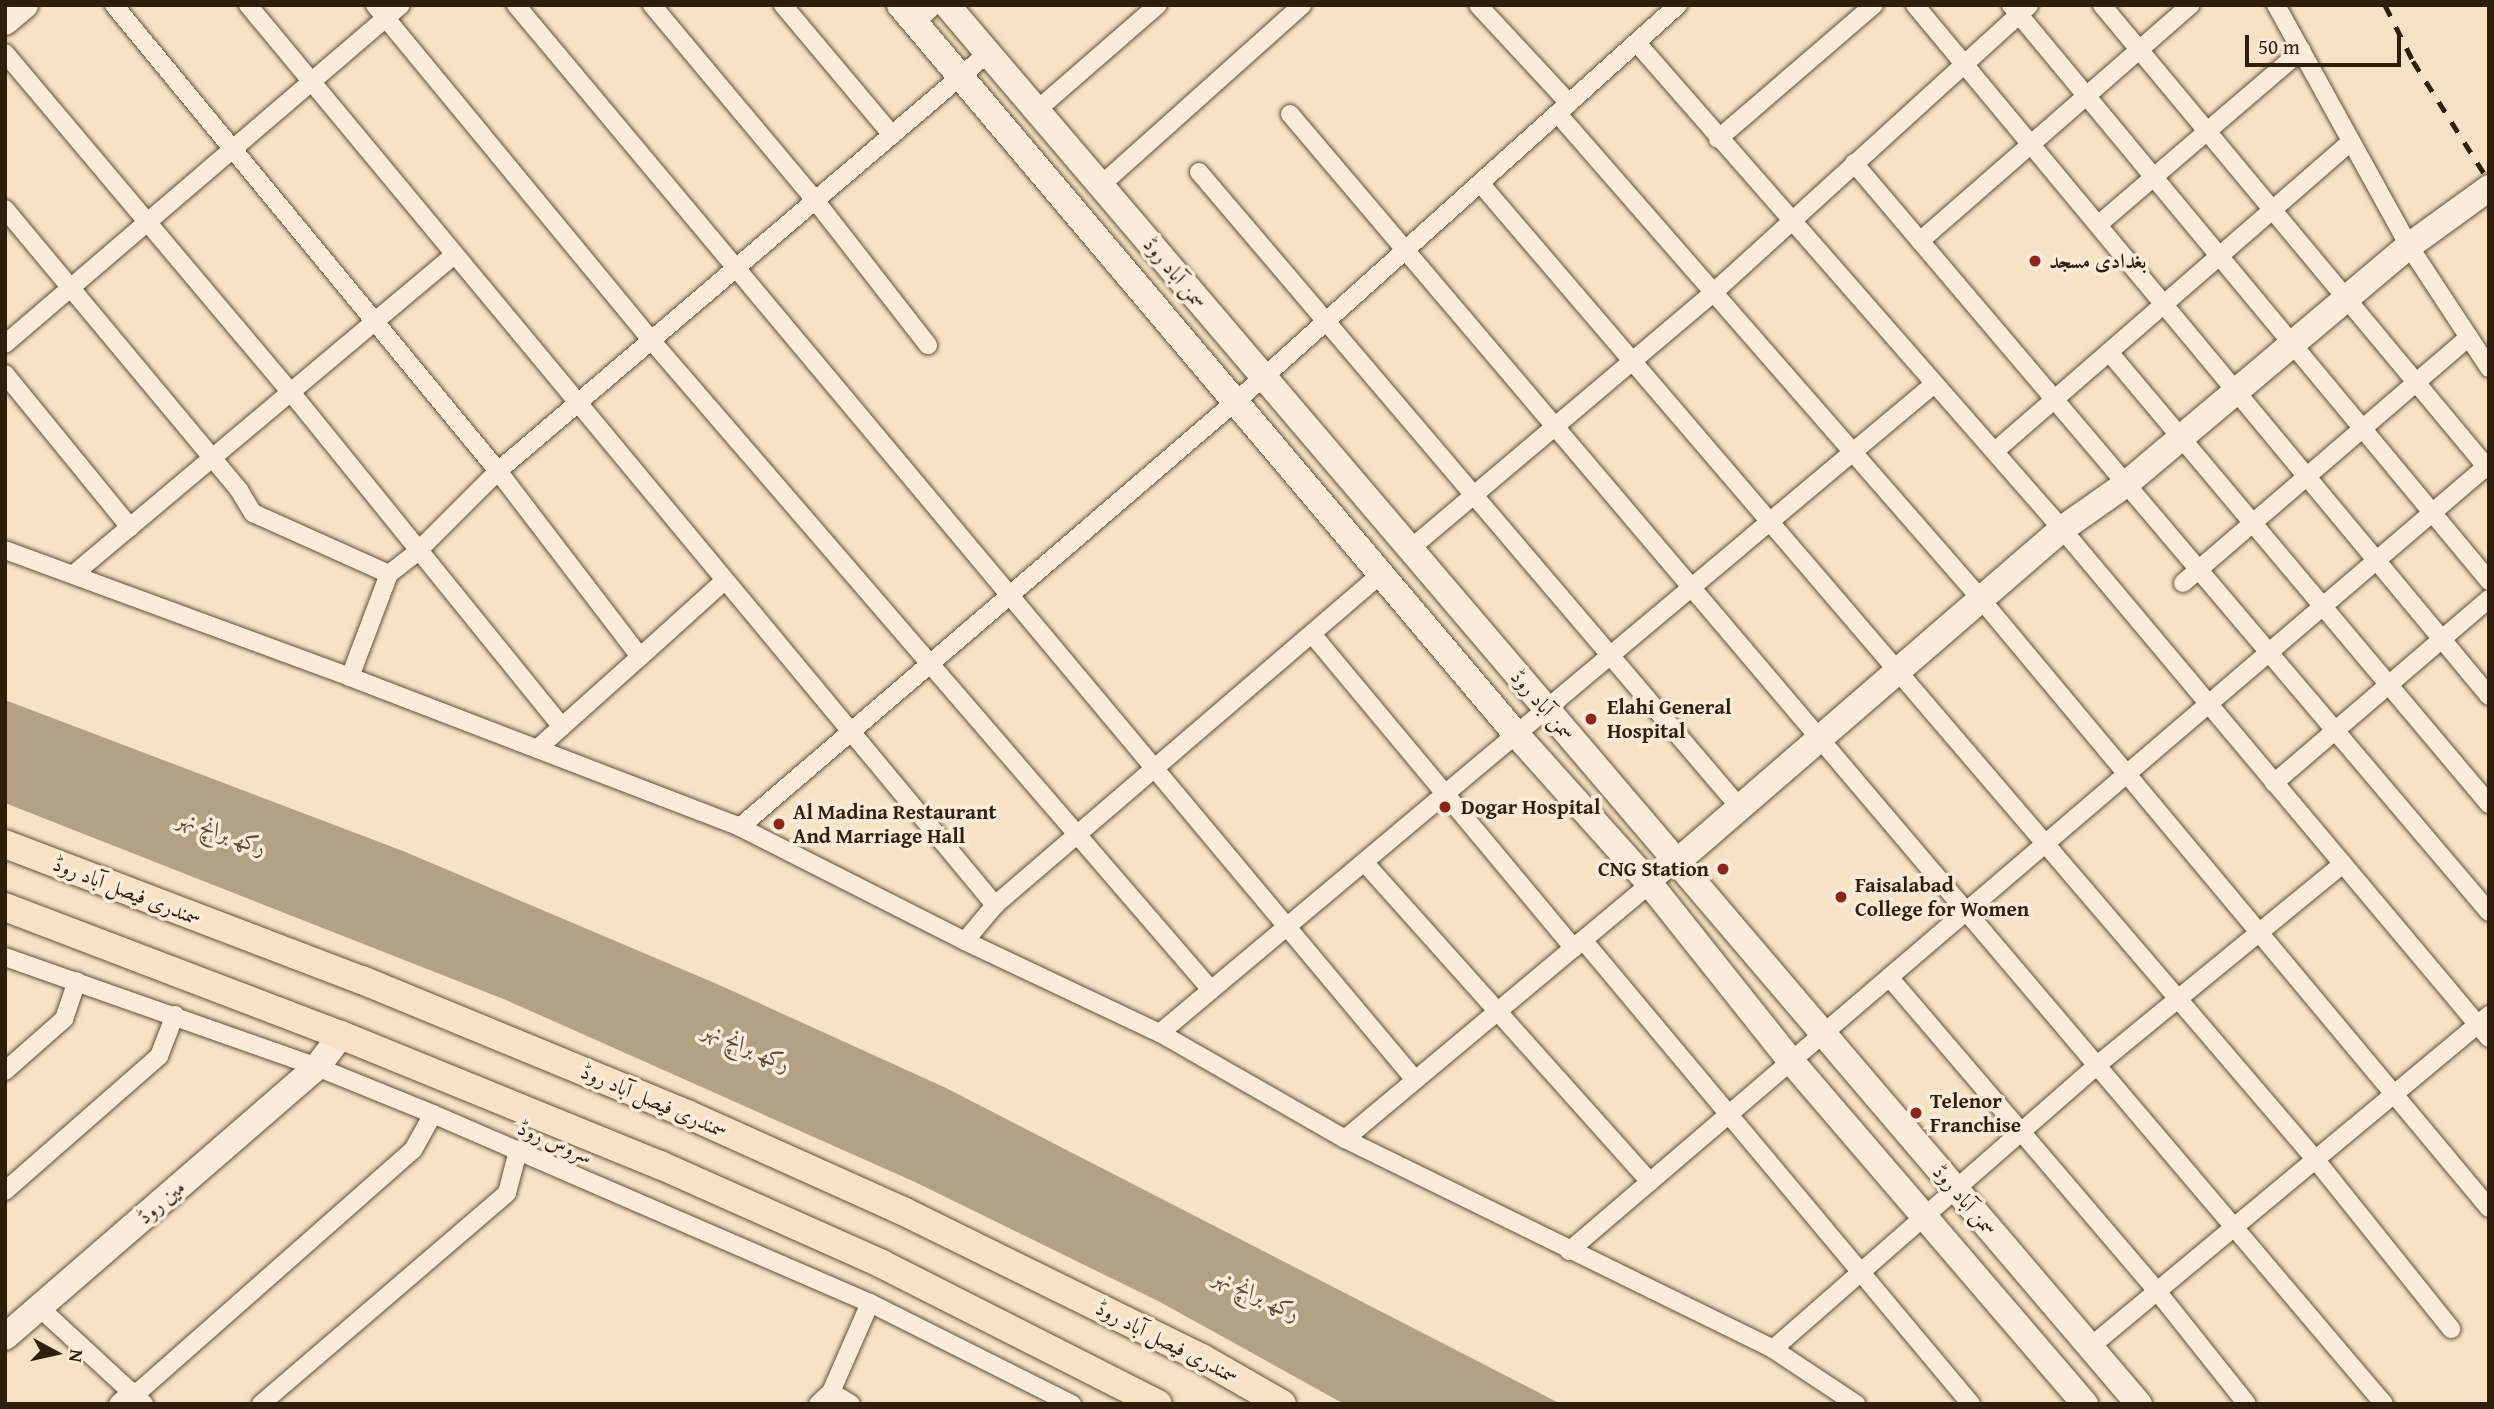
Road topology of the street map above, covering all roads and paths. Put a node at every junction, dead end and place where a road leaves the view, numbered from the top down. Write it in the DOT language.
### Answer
graph roads {
  1 [pos="25,5"];
  2 [pos="114,5"];
  3 [pos="248,5"];
  4 [pos="401,5"];
  5 [pos="516,5"];
  6 [pos="652,5"];
  7 [pos="783,5"];
  8 [pos="934,5"];
  9 [pos="947,5"];
  10 [pos="1158,5"];
  11 [pos="1302,5"];
  12 [pos="1478,5"];
  13 [pos="1874,5"];
  14 [pos="1915,5"];
  15 [pos="2102,5"];
  16 [pos="2191,5"];
  17 [pos="2276,5"];
  18 [pos="1677,6"];
  19 [pos="2019,8"];
  20 [pos="381,12"];
  21 [pos="907,14"];
  22 [pos="5,22"];
  23 [pos="1637,43"];
  24 [pos="2302,50"];
  25 [pos="2139,51"];
  26 [pos="5,53"];
  27 [pos="988,53"];
  28 [pos="1964,62"];
  29 [pos="961,76"];
  30 [pos="312,81"];
  31 [pos="2086,97"];
  32 [pos="1563,108"];
  33 [pos="1037,110"];
  34 [pos="1290,114"];
  35 [pos="2207,131"];
  36 [pos="892,135"];
  37 [pos="1718,139"];
  38 [pos="2351,142"];
  39 [pos="2030,145"];
  40 [pos="233,149"];
  41 [pos="1854,163"];
  42 [pos="1199,172"];
  43 [pos="2155,176"];
  44 [pos="1480,183"];
  45 [pos="1101,185"];
  46 [pos="2489,188"];
  47 [pos="815,200"];
  48 [pos="5,209"];
  49 [pos="2273,210"];
  50 [pos="1792,219"];
  51 [pos="146,223"];
  52 [pos="2099,223"];
  53 [pos="1920,241"];
  54 [pos="2409,246"];
  55 [pos="1405,251"];
  56 [pos="2221,255"];
  57 [pos="453,256"];
  58 [pos="737,267"];
  59 [pos="72,287"];
  60 [pos="1714,292"];
  61 [pos="2346,298"];
  62 [pos="2166,303"];
  63 [pos="1326,321"];
  64 [pos="372,323"];
  65 [pos="2469,337"];
  66 [pos="652,340"];
  67 [pos="5,344"];
  68 [pos="2292,344"];
  69 [pos="928,345"];
  70 [pos="2109,352"];
  71 [pos="1631,359"];
  72 [pos="2489,368"];
  73 [pos="5,374"];
  74 [pos="1264,377"];
  75 [pos="2416,383"];
  76 [pos="1934,384"];
  77 [pos="2237,390"];
  78 [pos="290,391"];
  79 [pos="2054,400"];
  80 [pos="1235,402"];
  81 [pos="578,403"];
  82 [pos="1555,427"];
  83 [pos="2363,429"];
  84 [pos="2181,437"];
  85 [pos="1854,451"];
  86 [pos="1995,451"];
  87 [pos="211,459"];
  88 [pos="2488,466"];
  89 [pos="498,471"];
  90 [pos="2308,476"];
  91 [pos="2126,484"];
  92 [pos="1474,497"];
  93 [pos="2434,511"];
  94 [pos="1770,522"];
  95 [pos="2253,523"];
  96 [pos="130,527"];
  97 [pos="2062,529"];
  98 [pos="8,549"];
  99 [pos="1410,549"];
  100 [pos="417,552"];
  101 [pos="2378,558"];
  102 [pos="2199,569"];
  103 [pos="75,573"];
  104 [pos="389,574"];
  105 [pos="1381,574"];
  106 [pos="724,581"];
  107 [pos="2489,581"];
  108 [pos="2183,583"];
  109 [pos="1691,587"];
  110 [pos="1012,595"];
  111 [pos="1980,598"];
  112 [pos="2489,599"];
  113 [pos="2323,606"];
  114 [pos="1312,634"];
  115 [pos="2441,640"];
  116 [pos="2269,652"];
  117 [pos="1610,655"];
  118 [pos="640,657"];
  119 [pos="932,664"];
  120 [pos="1897,670"];
  121 [pos="350,677"];
  122 [pos="2389,685"];
  123 [pos="2489,696"];
  124 [pos="2210,703"];
  125 [pos="1546,709"];
  126 [pos="562,727"];
  127 [pos="2335,730"];
  128 [pos="850,734"];
  129 [pos="1516,734"];
  130 [pos="1819,738"];
  131 [pos="537,749"];
  132 [pos="1155,768"];
  133 [pos="2128,772"];
  134 [pos="2274,783"];
  135 [pos="1446,793"];
  136 [pos="2489,804"];
  137 [pos="1740,808"];
  138 [pos="740,827"];
  139 [pos="1076,834"];
  140 [pos="5,844"];
  141 [pos="2045,844"];
  142 [pos="1678,861"];
  143 [pos="1364,862"];
  144 [pos="2343,863"];
  145 [pos="1650,884"];
  146 [pos="995,905"];
  147 [pos="5,908"];
  148 [pos="1967,911"];
  149 [pos="2489,912"];
  150 [pos="1285,928"];
  151 [pos="2262,933"];
  152 [pos="965,941"];
  153 [pos="1578,944"];
  154 [pos="5,957"];
  155 [pos="1889,977"];
  156 [pos="77,981"];
  157 [pos="1211,990"];
  158 [pos="2175,999"];
  159 [pos="1499,1011"];
  160 [pos="175,1015"];
  161 [pos="2485,1026"];
  162 [pos="1160,1033"];
  163 [pos="1823,1034"];
  164 [pos="341,1035"];
  165 [pos="1791,1061"];
  166 [pos="2096,1066"];
  167 [pos="317,1067"];
  168 [pos="5,1071"];
  169 [pos="1415,1080"];
  170 [pos="2395,1093"];
  171 [pos="433,1114"];
  172 [pos="1728,1115"];
  173 [pos="2018,1133"];
  174 [pos="1345,1139"];
  175 [pos="518,1151"];
  176 [pos="2315,1159"];
  177 [pos="1650,1182"];
  178 [pos="1955,1188"];
  179 [pos="5,1191"];
  180 [pos="2489,1208"];
  181 [pos="1925,1220"];
  182 [pos="2235,1226"];
  183 [pos="1569,1251"];
  184 [pos="1863,1273"];
  185 [pos="2157,1291"];
  186 [pos="870,1303"];
  187 [pos="40,1308"];
  188 [pos="2451,1329"];
  189 [pos="5,1337"];
  190 [pos="2090,1346"];
  191 [pos="1773,1349"];
  192 [pos="137,1396"];
  193 [pos="824,1398"];
  194 [pos="118,1404"];
  195 [pos="261,1404"];
  196 [pos="851,1404"];
  197 [pos="1072,1404"];
  198 [pos="1158,1404"];
  199 [pos="1282,1404"];
  200 [pos="1856,1404"];
  201 [pos="1971,1404"];
  202 [pos="2085,1404"];
  203 [pos="2138,1404"];
  204 [pos="2247,1404"];
  205 [pos="2384,1404"];
  1 -- 22 [label="street"];
  2 -- 40 [label="street"];
  3 -- 30 [label="street"];
  4 -- 20 [label="street"];
  5 -- 58 [label="street"];
  6 -- 47 [label="street"];
  7 -- 36 [label="street"];
  8 -- 21 [label="street"];
  9 -- 27 [label="street, سمن آباد روڈ"];
  10 -- 33 [label="street"];
  11 -- 45 [label="street"];
  12 -- 32 [label="street"];
  13 -- 37 [label="street"];
  14 -- 28 [label="street"];
  15 -- 25 [label="street"];
  16 -- 25 [label="street"];
  17 -- 24 [label="street"];
  18 -- 23 [label="street"];
  19 -- 28 [label="street"];
  19 -- 31 [label="street"];
  20 -- 30 [label="street"];
  20 -- 66 [label="street"];
  21 -- 29 [label="street, سمن آباد روڈ"];
  23 -- 32 [label="street"];
  23 -- 37 [label="street"];
  24 -- 35 [label="street"];
  24 -- 38 [label="street"];
  25 -- 31 [label="street"];
  25 -- 35 [label="street"];
  26 -- 51 [label="street"];
  27 -- 29 [label="street"];
  27 -- 33 [label="street, سمن آباد روڈ"];
  28 -- 39 [label="street"];
  28 -- 41 [label="street"];
  29 -- 36 [label="street"];
  29 -- 80 [label="street, سمن آباد روڈ"];
  30 -- 40 [label="street"];
  30 -- 57 [label="street"];
  31 -- 39 [label="street"];
  31 -- 43 [label="street"];
  32 -- 44 [label="street"];
  32 -- 60 [label="street"];
  33 -- 45 [label="street, سمن آباد روڈ"];
  34 -- 55 [label="street"];
  35 -- 43 [label="street"];
  35 -- 49 [label="street"];
  36 -- 47 [label="street"];
  37 -- 50 [label="street"];
  38 -- 49 [label="street"];
  38 -- 54 [label="street"];
  39 -- 52 [label="street"];
  39 -- 53 [label="street"];
  40 -- 51 [label="street"];
  40 -- 64 [label="street"];
  41 -- 50 [label="street"];
  41 -- 53 [label="street"];
  42 -- 63 [label="street"];
  43 -- 52 [label="street"];
  43 -- 56 [label="street"];
  44 -- 55 [label="street"];
  44 -- 71 [label="street"];
  45 -- 74 [label="street, سمن آباد روڈ"];
  46 -- 54 [label="street"];
  47 -- 58 [label="street"];
  47 -- 69 [label="street"];
  48 -- 59 [label="street"];
  49 -- 56 [label="street"];
  49 -- 61 [label="street"];
  50 -- 60 [label="street"];
  50 -- 76 [label="street"];
  51 -- 59 [label="street"];
  51 -- 78 [label="street"];
  52 -- 62 [label="street"];
  53 -- 79 [label="street"];
  54 -- 61 [label="street"];
  54 -- 65 [label="street"];
  55 -- 63 [label="street"];
  55 -- 82 [label="street"];
  56 -- 62 [label="street"];
  56 -- 68 [label="street"];
  57 -- 64 [label="street"];
  57 -- 81 [label="street"];
  58 -- 66 [label="street"];
  58 -- 110 [label="street"];
  59 -- 67 [label="street"];
  59 -- 87 [label="street"];
  60 -- 71 [label="street"];
  60 -- 85 [label="street"];
  61 -- 68 [label="street"];
  61 -- 75 [label="street"];
  62 -- 70 [label="street"];
  62 -- 77 [label="street"];
  63 -- 74 [label="street"];
  63 -- 92 [label="street"];
  64 -- 78 [label="street"];
  64 -- 89 [label="street"];
  65 -- 72 [label="street"];
  65 -- 75 [label="street"];
  66 -- 81 [label="street"];
  66 -- 119 [label="street"];
  68 -- 77 [label="street"];
  68 -- 83 [label="street"];
  70 -- 79 [label="street"];
  70 -- 84 [label="street"];
  71 -- 82 [label="street"];
  71 -- 94 [label="street"];
  73 -- 96 [label="street"];
  74 -- 80 [label="street"];
  74 -- 99 [label="street, سمن آباد روڈ"];
  75 -- 83 [label="street"];
  75 -- 88 [label="street"];
  76 -- 85 [label="street"];
  76 -- 86 [label="street"];
  77 -- 84 [label="street"];
  77 -- 90 [label="street"];
  78 -- 87 [label="street"];
  78 -- 100 [label="street"];
  79 -- 86 [label="street"];
  79 -- 91 [label="street"];
  80 -- 105 [label="street, سمن آباد روڈ"];
  80 -- 110 [label="street"];
  81 -- 89 [label="street"];
  81 -- 106 [label="street"];
  82 -- 92 [label="street"];
  82 -- 109 [label="street"];
  83 -- 90 [label="street"];
  83 -- 93 [label="street"];
  84 -- 91 [label="street"];
  84 -- 95 [label="street"];
  85 -- 94 [label="street"];
  85 -- 111 [label="street"];
  86 -- 97 [label="street"];
  87 -- 96 [label="street"];
  87 -- 104 [label="street"];
  88 -- 93 [label="street"];
  89 -- 100 [label="street"];
  89 -- 118 [label="street"];
  90 -- 95 [label="street"];
  90 -- 101 [label="street"];
  91 -- 97 [label="street"];
  91 -- 102 [label="street"];
  92 -- 99 [label="street"];
  92 -- 117 [label="street"];
  93 -- 101 [label="street"];
  93 -- 107 [label="street"];
  94 -- 109 [label="street"];
  94 -- 120 [label="street"];
  95 -- 102 [label="street"];
  95 -- 113 [label="street"];
  96 -- 103 [label="street"];
  97 -- 111 [label="street"];
  97 -- 124 [label="street"];
  98 -- 103 [label="street"];
  99 -- 125 [label="street, سمن آباد روڈ"];
  100 -- 104 [label="street"];
  100 -- 126 [label="street"];
  101 -- 113 [label="street"];
  101 -- 115 [label="street"];
  102 -- 108 [label="street"];
  102 -- 116 [label="street"];
  103 -- 121 [label="street"];
  104 -- 121 [label="street"];
  105 -- 114 [label="street"];
  105 -- 129 [label="street, سمن آباد روڈ"];
  106 -- 118 [label="street"];
  106 -- 128 [label="street"];
  109 -- 117 [label="street"];
  109 -- 130 [label="street"];
  110 -- 119 [label="street"];
  110 -- 132 [label="street"];
  111 -- 120 [label="street"];
  111 -- 133 [label="street"];
  112 -- 115 [label="street"];
  113 -- 116 [label="street"];
  113 -- 122 [label="street"];
  114 -- 132 [label="street"];
  114 -- 135 [label="street"];
  115 -- 122 [label="street"];
  115 -- 123 [label="street"];
  116 -- 124 [label="street"];
  116 -- 127 [label="street"];
  117 -- 125 [label="street"];
  117 -- 137 [label="street"];
  118 -- 126 [label="street"];
  119 -- 128 [label="street"];
  119 -- 139 [label="street"];
  120 -- 130 [label="street"];
  120 -- 141 [label="street"];
  121 -- 131 [label="street"];
  122 -- 127 [label="street"];
  122 -- 136 [label="street"];
  124 -- 133 [label="street"];
  124 -- 134 [label="street"];
  125 -- 129 [label="street"];
  125 -- 142 [label="street, سمن آباد روڈ"];
  126 -- 131 [label="street"];
  127 -- 134 [label="street"];
  127 -- 149 [label="street"];
  128 -- 138 [label="street"];
  128 -- 146 [label="street"];
  129 -- 135 [label="street"];
  129 -- 145 [label="street, سمن آباد روڈ"];
  130 -- 137 [label="street"];
  130 -- 148 [label="street"];
  131 -- 138 [label="street"];
  132 -- 139 [label="street"];
  132 -- 150 [label="street"];
  133 -- 141 [label="street"];
  133 -- 151 [label="street"];
  134 -- 144 [label="street"];
  135 -- 143 [label="street"];
  135 -- 153 [label="street"];
  137 -- 142 [label="street"];
  138 -- 152 [label="street"];
  139 -- 146 [label="street"];
  139 -- 157 [label="street"];
  140 -- 199 [label="main road, سمندری فیصل آباد روڈ"];
  141 -- 148 [label="street"];
  141 -- 158 [label="street"];
  142 -- 145 [label="street"];
  142 -- 163 [label="street, سمن آباد روڈ"];
  143 -- 150 [label="street"];
  143 -- 159 [label="street"];
  144 -- 151 [label="street"];
  144 -- 161 [label="street"];
  145 -- 153 [label="street"];
  145 -- 165 [label="street, سمن آباد روڈ"];
  146 -- 152 [label="street"];
  147 -- 164 [label="main road"];
  148 -- 155 [label="street"];
  148 -- 166 [label="street"];
  150 -- 157 [label="street"];
  150 -- 169 [label="street"];
  151 -- 158 [label="street"];
  151 -- 170 [label="street"];
  152 -- 162 [label="street"];
  153 -- 159 [label="street"];
  153 -- 172 [label="street"];
  154 -- 156 [label="street, سروس روڈ"];
  155 -- 163 [label="street"];
  155 -- 173 [label="street"];
  156 -- 160 [label="street, سروس روڈ"];
  156 -- 168 [label="street"];
  157 -- 162 [label="street"];
  158 -- 166 [label="street"];
  158 -- 176 [label="street"];
  159 -- 169 [label="street"];
  159 -- 177 [label="street"];
  160 -- 167 [label="street, سروس روڈ"];
  160 -- 179 [label="street"];
  161 -- 170 [label="street"];
  162 -- 174 [label="street"];
  163 -- 165 [label="street"];
  163 -- 178 [label="street, سمن آباد روڈ"];
  164 -- 167 [label="street, مین روڈ"];
  164 -- 198 [label="main road"];
  165 -- 172 [label="street"];
  165 -- 181 [label="street, سمن آباد روڈ"];
  166 -- 173 [label="street"];
  166 -- 182 [label="street"];
  167 -- 171 [label="street, سروس روڈ"];
  167 -- 187 [label="street, مین روڈ"];
  169 -- 174 [label="street"];
  170 -- 176 [label="street"];
  170 -- 180 [label="street"];
  171 -- 175 [label="street, سروس روڈ"];
  171 -- 192 [label="street"];
  172 -- 177 [label="street"];
  172 -- 184 [label="street"];
  173 -- 178 [label="street"];
  173 -- 185 [label="street"];
  174 -- 183 [label="street"];
  175 -- 186 [label="street, سروس روڈ"];
  175 -- 195 [label="street"];
  176 -- 182 [label="street"];
  176 -- 188 [label="street"];
  177 -- 183 [label="street"];
  178 -- 181 [label="street"];
  178 -- 190 [label="street, سمن آباد روڈ"];
  181 -- 184 [label="street"];
  181 -- 202 [label="street, سمن آباد روڈ"];
  182 -- 185 [label="street"];
  182 -- 205 [label="street"];
  183 -- 191 [label="street"];
  184 -- 191 [label="street"];
  184 -- 201 [label="street"];
  185 -- 190 [label="street"];
  185 -- 204 [label="street"];
  186 -- 193 [label="street"];
  186 -- 197 [label="street, سروس روڈ"];
  187 -- 189 [label="street, مین روڈ"];
  187 -- 192 [label="street"];
  190 -- 203 [label="street, سمن آباد روڈ"];
  191 -- 200 [label="street"];
  192 -- 194 [label="street"];
  193 -- 196 [label="street"];
}
